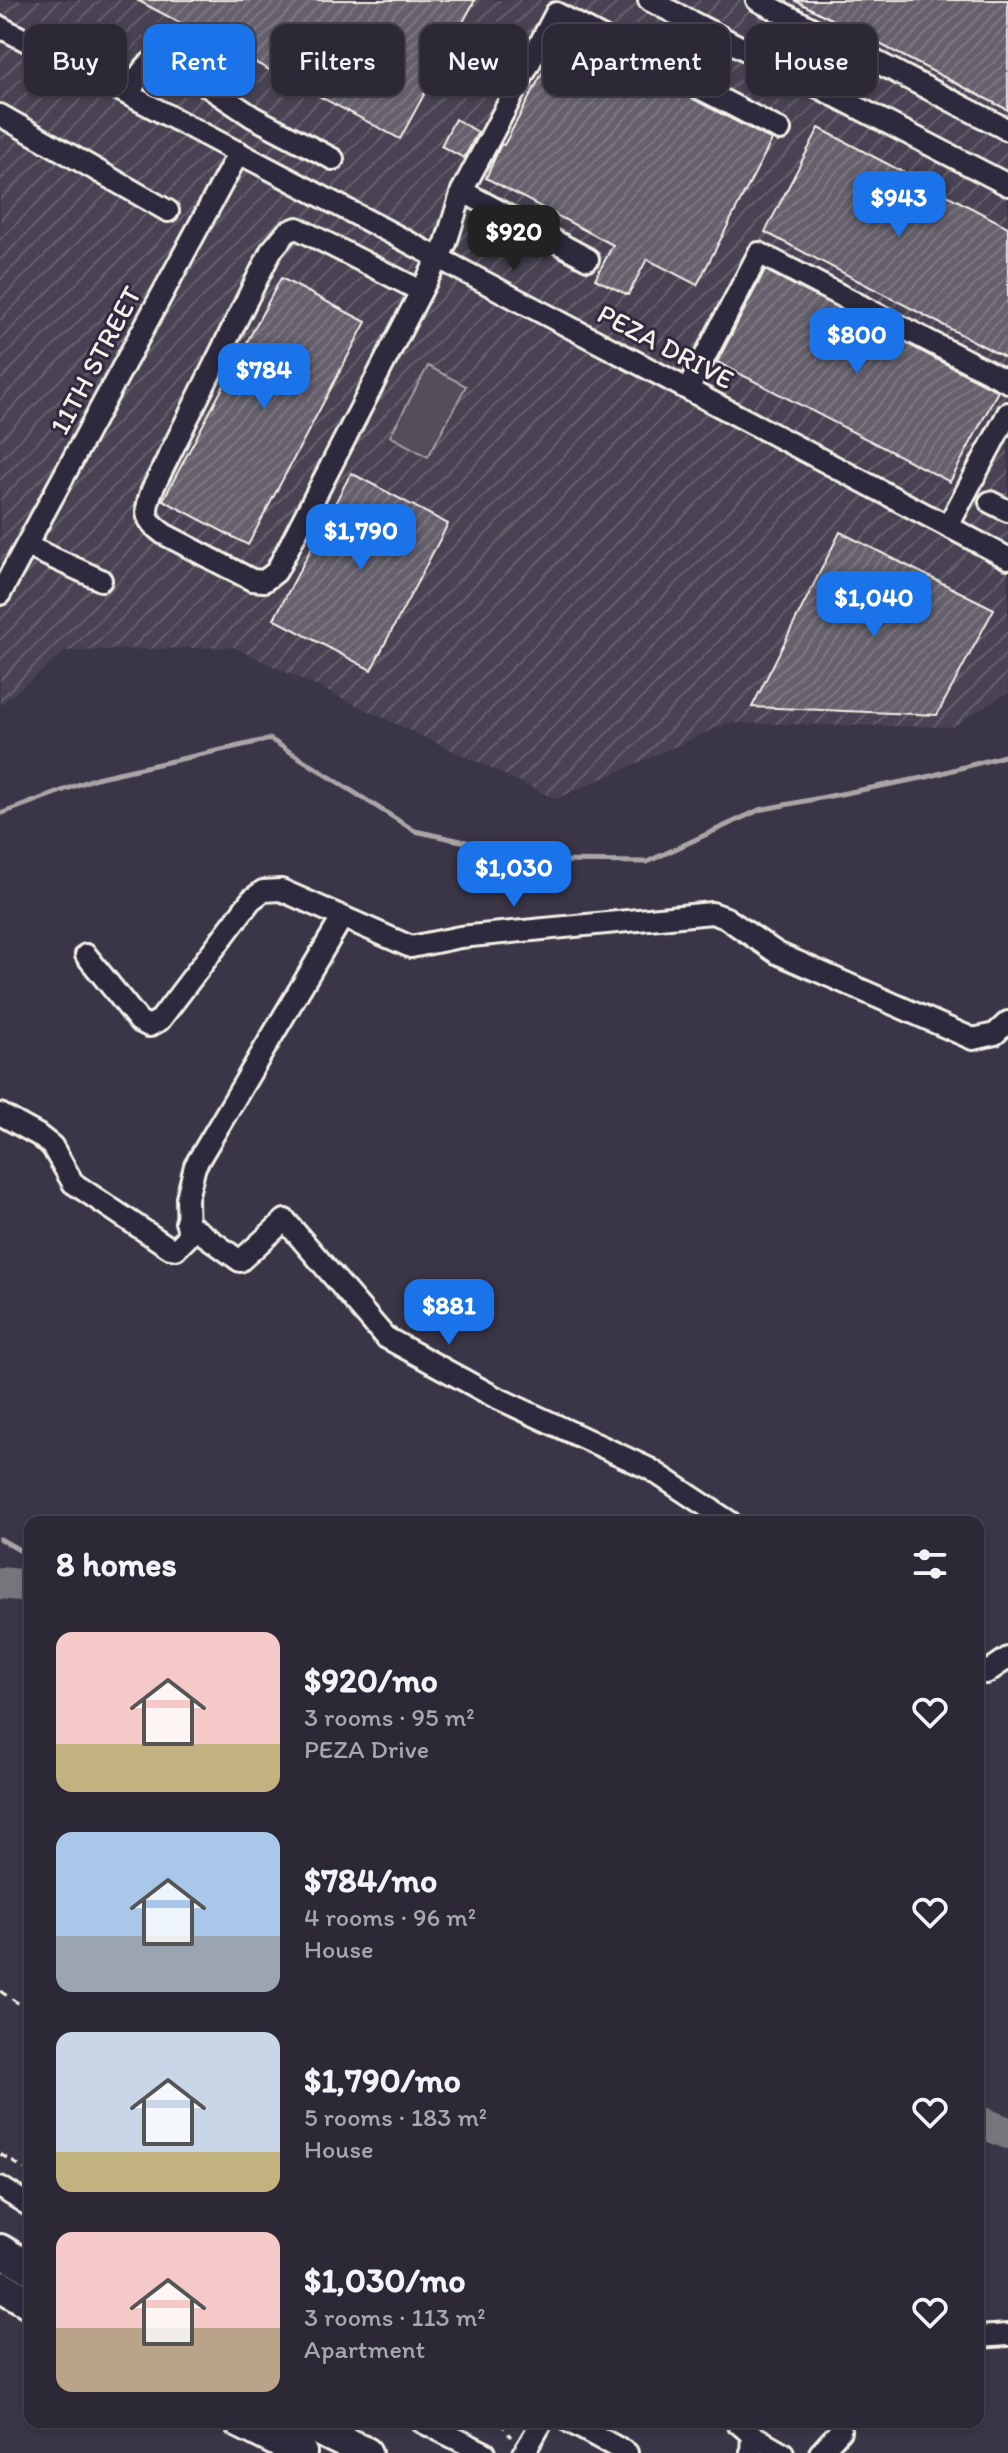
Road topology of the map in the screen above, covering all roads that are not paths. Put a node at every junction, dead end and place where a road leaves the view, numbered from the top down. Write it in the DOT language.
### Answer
graph roads {
  1 [pos="649,0"];
  2 [pos="757,0"];
  3 [pos="0,27"];
  4 [pos="129,95"];
  5 [pos="0,115"];
  6 [pos="780,130"];
  7 [pos="1008,130"];
  8 [pos="239,152"];
  9 [pos="333,159"];
  10 [pos="1008,185"];
  11 [pos="462,191"];
  12 [pos="168,211"];
  13 [pos="438,258"];
  14 [pos="588,259"];
  15 [pos="421,291"];
  16 [pos="1008,382"];
  17 [pos="688,389"];
  18 [pos="1008,413"];
  19 [pos="948,526"];
  20 [pos="27,546"];
  21 [pos="1008,558"];
  22 [pos="101,580"];
  23 [pos="0,594"];
  24 [pos="342,918"];
  25 [pos="86,955"];
  26 [pos="1008,1022"];
  27 [pos="0,1114"];
  28 [pos="186,1222"];
  29 [pos="721,1516"];
  30 [pos="1008,1658"];
  31 [pos="984,1673"];
  32 [pos="0,2187"];
  33 [pos="24,2202"];
  34 [pos="0,2250"];
  35 [pos="24,2264"];
  36 [pos="0,2285"];
  37 [pos="24,2299"];
  38 [pos="1008,2335"];
  39 [pos="984,2337"];
  40 [pos="251,2428"];
  41 [pos="315,2428"];
  42 [pos="434,2428"];
  43 [pos="540,2428"];
  44 [pos="581,2428"];
  45 [pos="840,2428"];
  46 [pos="747,2437"];
  47 [pos="301,2453"];
  48 [pos="366,2453"];
  49 [pos="485,2453"];
  50 [pos="524,2453"];
  51 [pos="627,2453"];
  52 [pos="783,2453"];
  53 [pos="820,2453"];
  1 -- 10 [label="street"];
  2 -- 7 [label="street"];
  3 -- 4 [label="street, PEZA DRIVE"];
  4 -- 8 [label="street, PEZA DRIVE"];
  4 -- 9 [label="street"];
  5 -- 12 [label="street"];
  6 -- 11 [label="street"];
  8 -- 13 [label="street, PEZA DRIVE"];
  8 -- 20 [label="street, 11TH STREET"];
  11 -- 13 [label="street"];
  11 -- 14 [label="street"];
  13 -- 15 [label="street"];
  13 -- 17 [label="street, PEZA DRIVE"];
  15 -- 15 [label="street"];
  16 -- 17 [label="street"];
  17 -- 19 [label="street, PEZA DRIVE"];
  18 -- 19 [label="street"];
  19 -- 21 [label="street, PEZA DRIVE"];
  20 -- 22 [label="street"];
  20 -- 23 [label="street, 11TH STREET"];
  24 -- 25 [label="street"];
  24 -- 26 [label="street"];
  24 -- 28 [label="street"];
  27 -- 28 [label="street"];
  28 -- 29 [label="street"];
  30 -- 31 [label="street"];
  32 -- 33 [label="street"];
  34 -- 35 [label="highway"];
  36 -- 37 [label="highway"];
  38 -- 39 [label="street"];
  40 -- 47 [label="highway"];
  41 -- 48 [label="highway"];
  42 -- 49 [label="street"];
  43 -- 50 [label="street"];
  44 -- 51 [label="street"];
  45 -- 53 [label="street"];
  46 -- 52 [label="street"];
}
